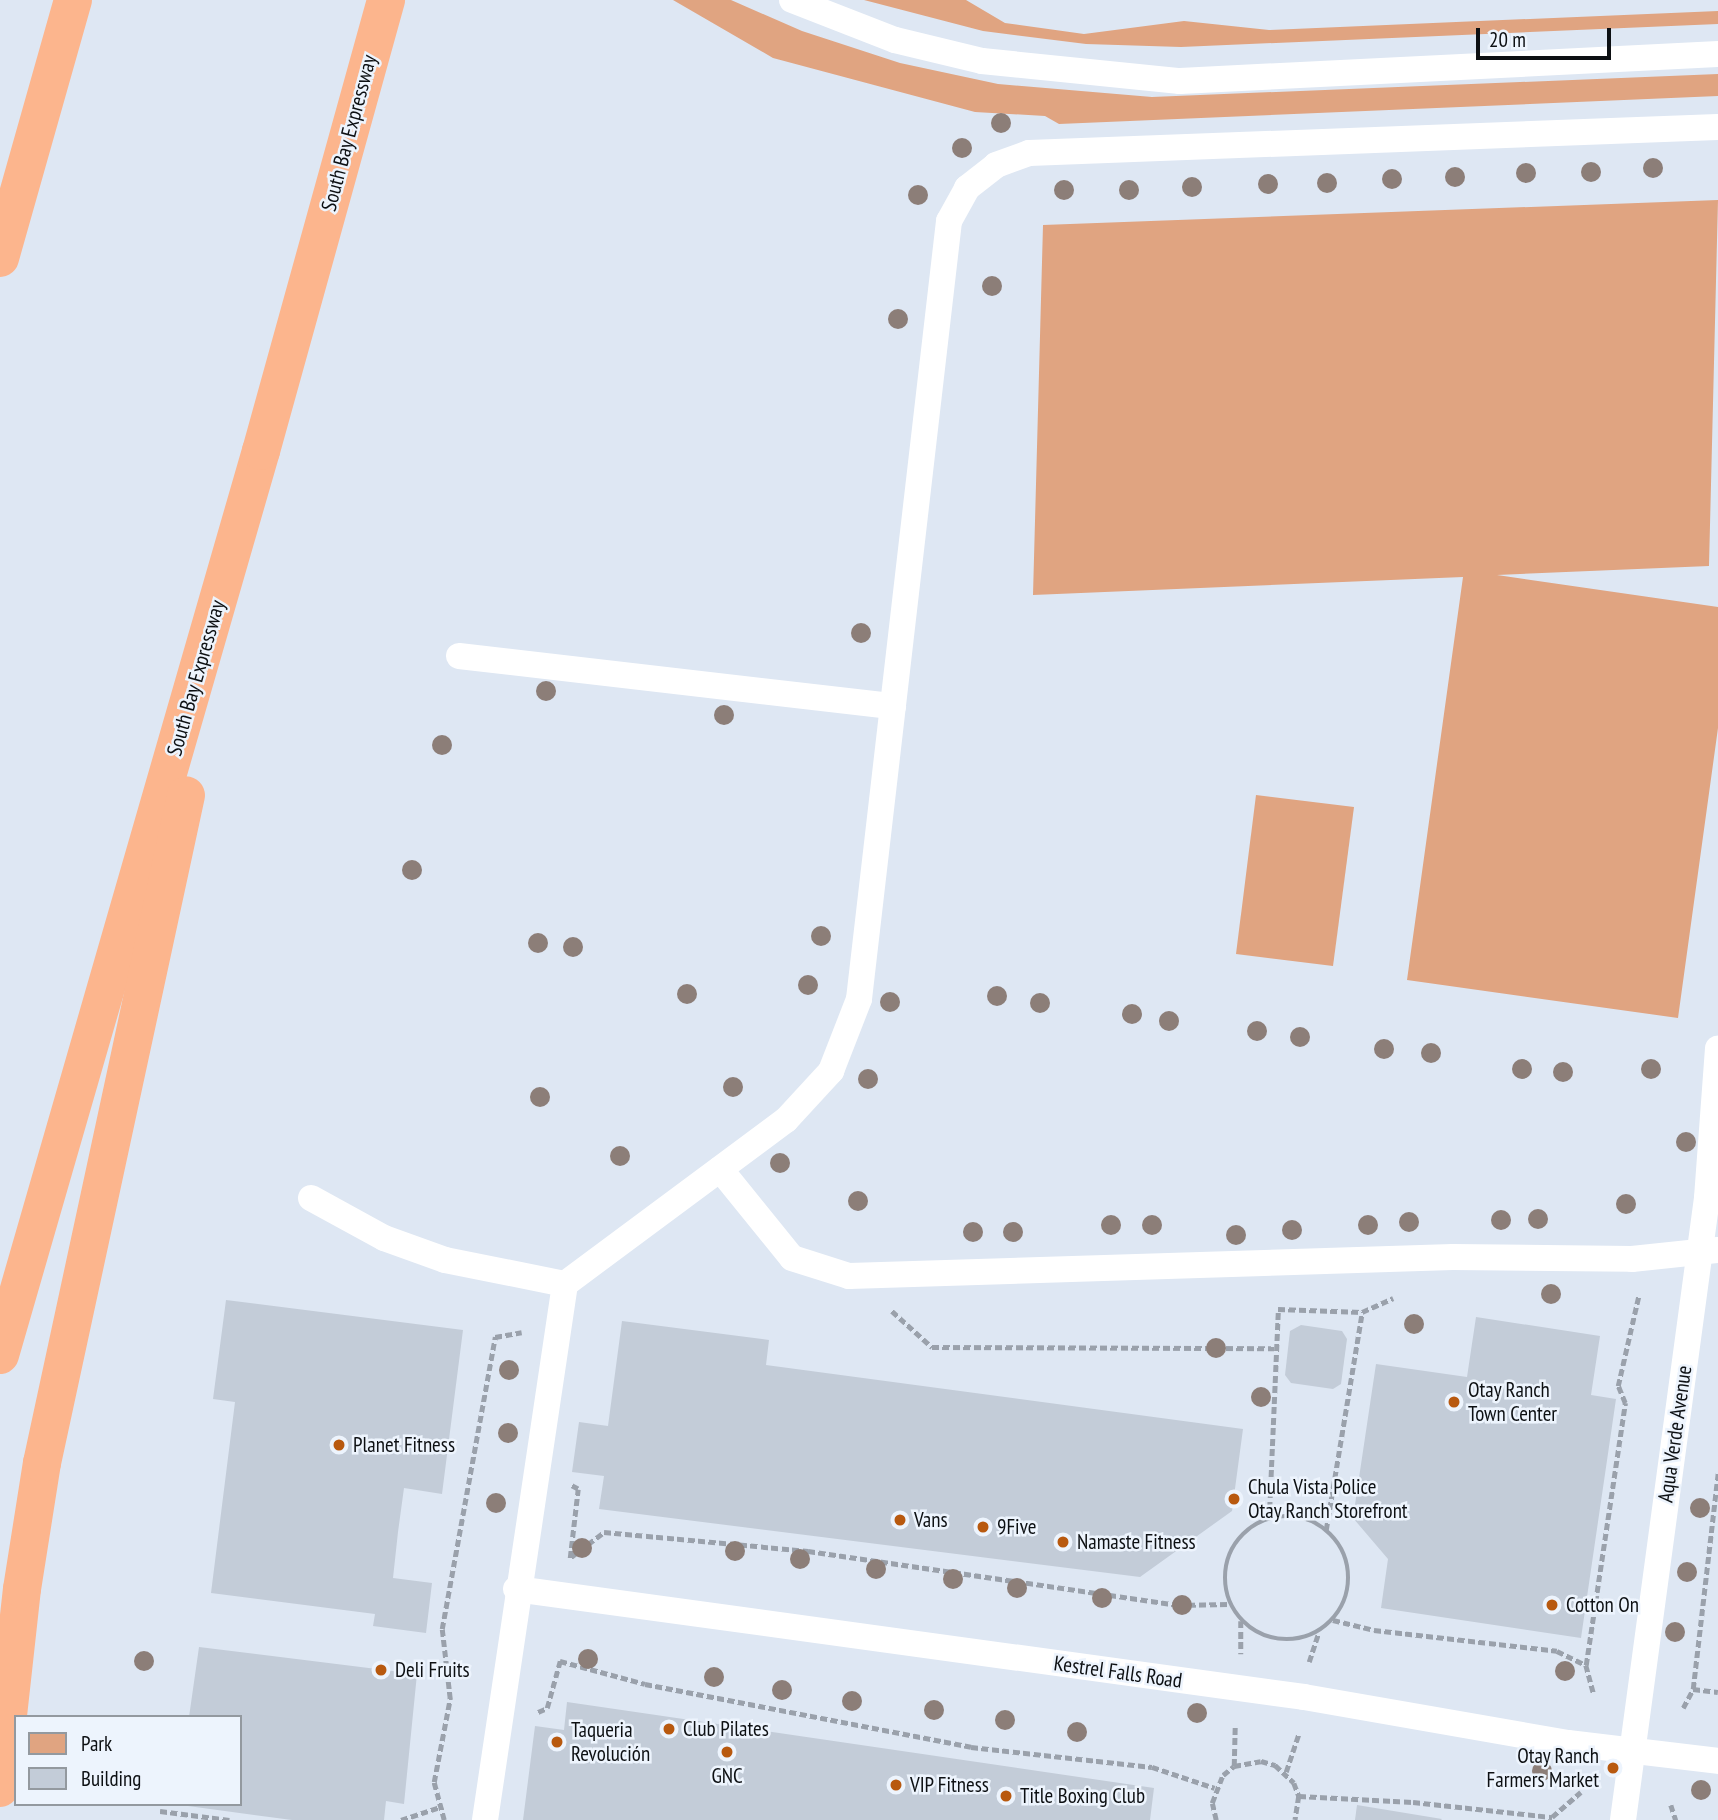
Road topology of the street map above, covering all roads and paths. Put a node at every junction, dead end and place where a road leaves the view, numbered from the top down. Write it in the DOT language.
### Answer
graph roads {
  1 [pos="73,0"];
  2 [pos="386,0"];
  3 [pos="792,0"];
  4 [pos="1718,54"];
  5 [pos="1718,127"];
  6 [pos="29,153"];
  7 [pos="0,230"];
  8 [pos="0,258"];
  9 [pos="261,451"];
  10 [pos="459,656"];
  11 [pos="893,706"];
  12 [pos="1718,1048"];
  13 [pos="720,1169"];
  14 [pos="311,1198"];
  15 [pos="1709,1250"];
  16 [pos="565,1284"];
  17 [pos="1626,1293"];
  18 [pos="1404,1298"];
  19 [pos="887,1307"];
  20 [pos="1362,1312"];
  21 [pos="523,1332"];
  22 [pos="1274,1348"];
  23 [pos="0,1355"];
  24 [pos="1718,1473"];
  25 [pos="564,1483"];
  26 [pos="1269,1519"];
  27 [pos="1326,1530"];
  28 [pos="516,1589"];
  29 [pos="1229,1604"];
  30 [pos="1333,1620"];
  31 [pos="560,1661"];
  32 [pos="1586,1665"];
  33 [pos="1693,1689"];
  34 [pos="1718,1692"];
  35 [pos="1594,1695"];
  36 [pos="1683,1708"];
  37 [pos="1632,1749"];
  38 [pos="1718,1762"];
  39 [pos="0,1788"];
  40 [pos="1215,1788"];
  41 [pos="1581,1792"];
  42 [pos="1299,1796"];
  43 [pos="1671,1805"];
  44 [pos="443,1806"];
  45 [pos="160,1811"];
  46 [pos="1553,1818"];
  47 [pos="229,1820"];
  48 [pos="401,1820"];
  49 [pos="444,1820"];
  50 [pos="485,1820"];
  51 [pos="1216,1820"];
  52 [pos="1295,1820"];
  53 [pos="1623,1820"];
  54 [pos="1676,1820"];
  1 -- 6 [label="highway"];
  2 -- 9 [label="highway, South Bay Expressway"];
  3 -- 4 [label="lane"];
  5 -- 11 [label="lane"];
  6 -- 7 [label="highway"];
  6 -- 8 [label="highway"];
  9 -- 23 [label="highway, South Bay Expressway"];
  9 -- 39 [label="highway"];
  10 -- 11 [label="lane"];
  11 -- 13 [label="lane"];
  12 -- 15 [label="lane, Aqua Verde Avenue"];
  13 -- 15 [label="lane"];
  13 -- 16 [label="lane"];
  14 -- 16 [label="lane"];
  15 -- 37 [label="lane, Aqua Verde Avenue"];
  16 -- 28 [label="lane"];
  17 -- 32 [label="path"];
  18 -- 20 [label="path"];
  19 -- 22 [label="path"];
  20 -- 22 [label="path"];
  20 -- 27 [label="path"];
  21 -- 44 [label="path"];
  22 -- 26 [label="path"];
  24 -- 33 [label="path"];
  25 -- 29 [label="path"];
  26 -- 27 [label="path"];
  26 -- 29 [label="path"];
  27 -- 30 [label="path"];
  28 -- 37 [label="lane, Kestrel Falls Road"];
  28 -- 50 [label="lane"];
  29 -- 30 [label="path"];
  30 -- 32 [label="path"];
  31 -- 40 [label="path"];
  32 -- 35 [label="path"];
  33 -- 34 [label="path"];
  33 -- 36 [label="path"];
  37 -- 38 [label="lane, Kestrel Falls Road"];
  37 -- 53 [label="lane, Aqua Verde Avenue"];
  40 -- 42 [label="path"];
  40 -- 51 [label="path"];
  41 -- 46 [label="path"];
  42 -- 46 [label="path"];
  42 -- 52 [label="path"];
  43 -- 54 [label="path"];
  44 -- 48 [label="path"];
  44 -- 49 [label="path"];
  45 -- 47 [label="path"];
}
